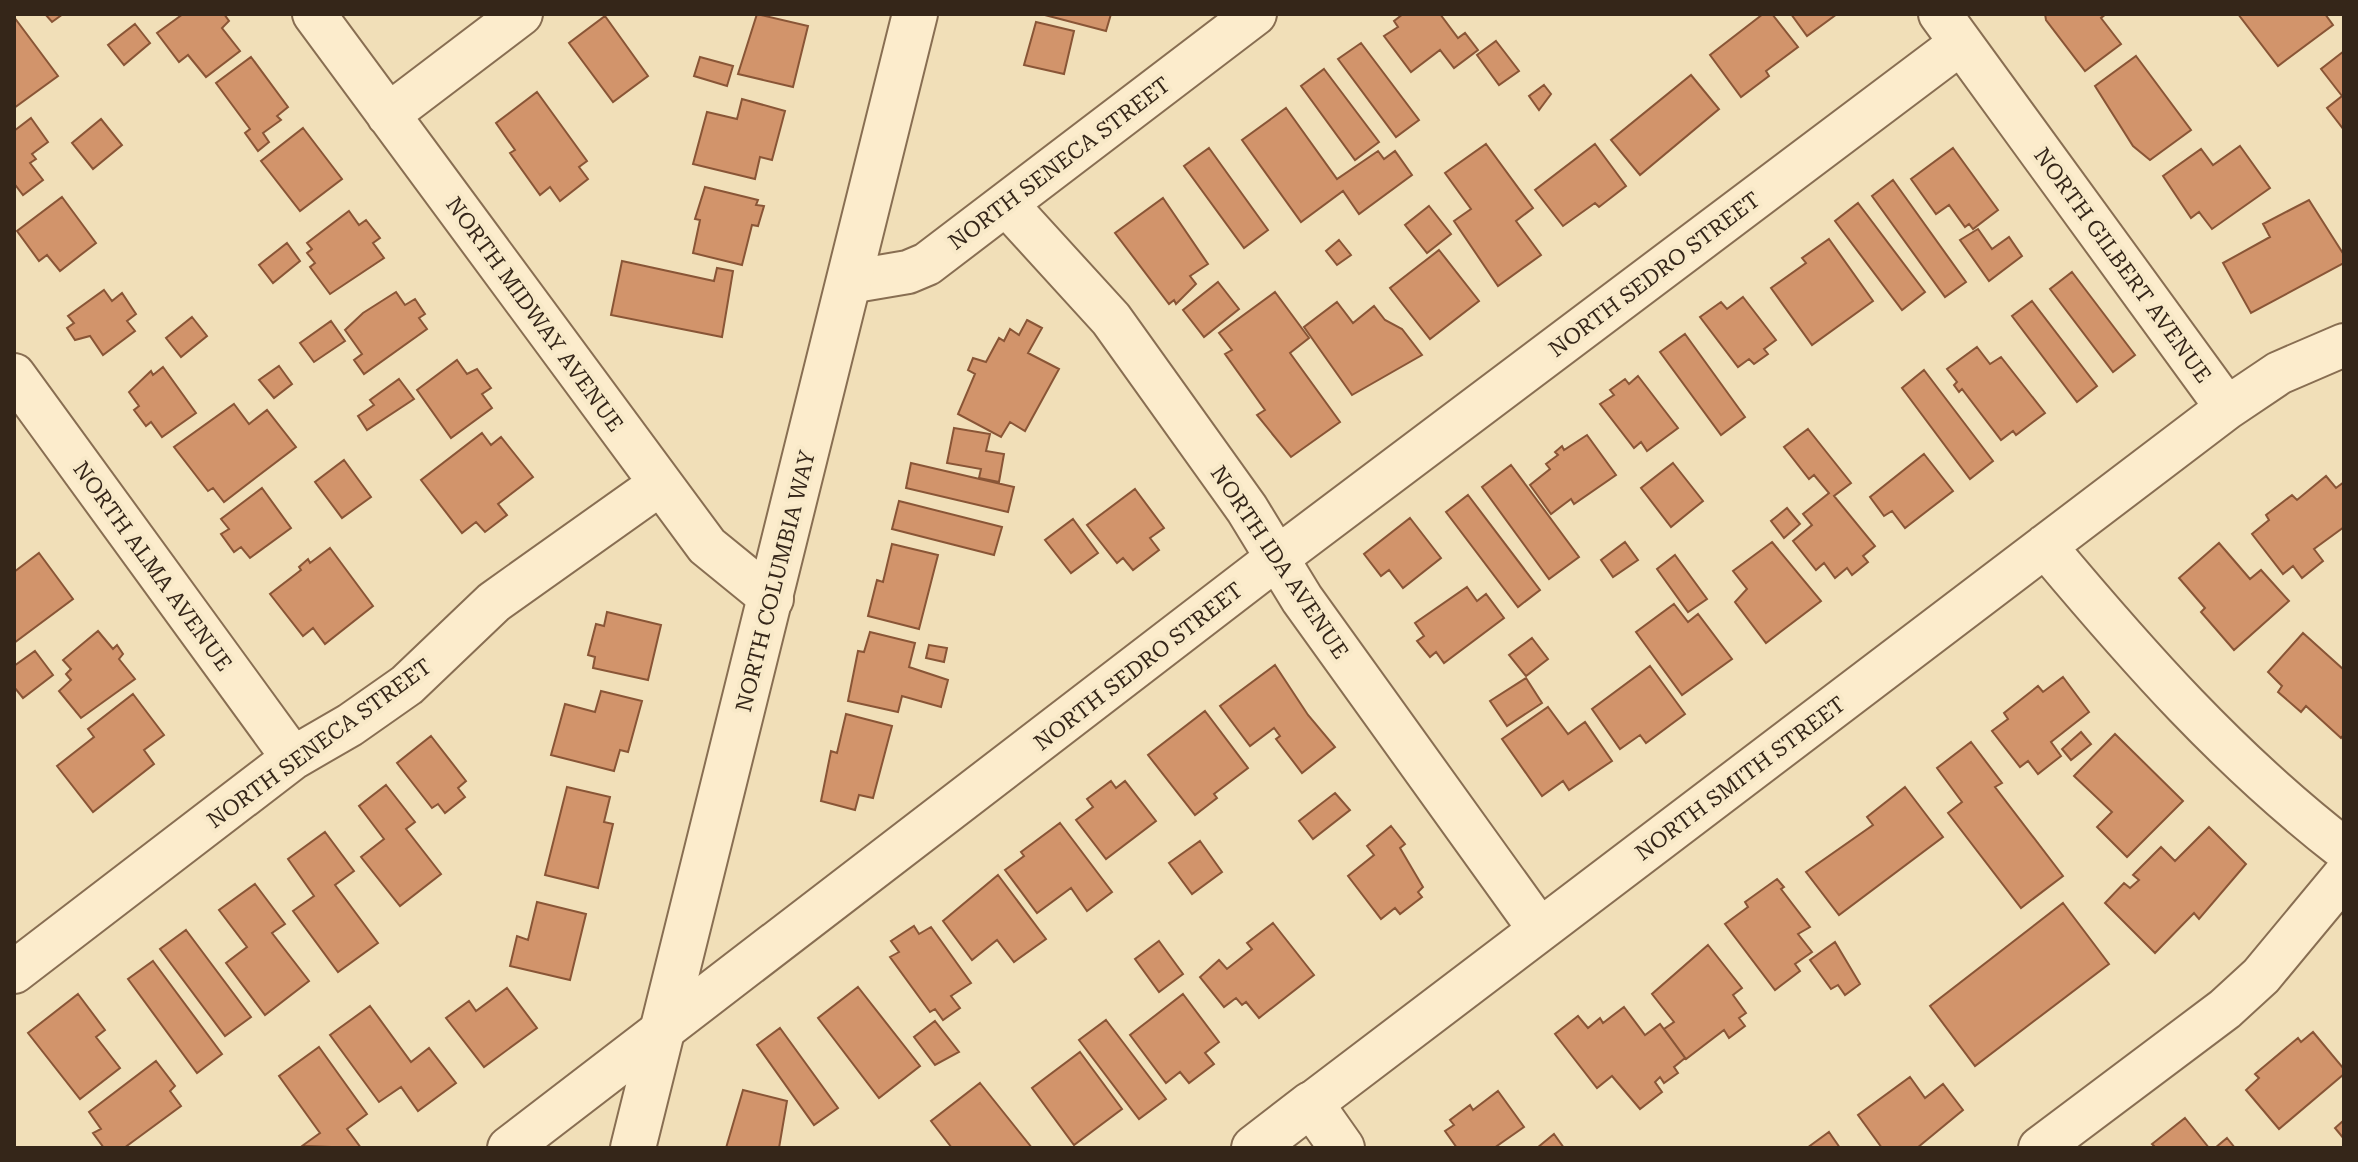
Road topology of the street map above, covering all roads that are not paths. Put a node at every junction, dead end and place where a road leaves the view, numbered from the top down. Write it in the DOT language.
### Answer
graph roads {
  1 [pos="314,14"];
  2 [pos="521,14"];
  3 [pos="915,14"];
  4 [pos="1255,14"];
  5 [pos="1950,28"];
  6 [pos="388,115"];
  7 [pos="1006,204"];
  8 [pos="849,282"];
  9 [pos="2344,345"];
  10 [pos="14,375"];
  11 [pos="2227,408"];
  12 [pos="660,484"];
  13 [pos="2045,546"];
  14 [pos="1277,558"];
  15 [pos="772,599"];
  16 [pos="293,758"];
  17 [pos="2344,849"];
  18 [pos="2344,876"];
  19 [pos="1540,930"];
  20 [pos="14,972"];
  21 [pos="662,1033"];
  22 [pos="1311,1104"];
  23 [pos="509,1148"];
  24 [pos="633,1148"];
  25 [pos="1254,1148"];
  26 [pos="1342,1148"];
  27 [pos="2040,1148"];
  1 -- 6 [label="street, NORTH MIDWAY AVENUE"];
  2 -- 6 [label="street"];
  3 -- 8 [label="street, NORTH COLUMBIA WAY"];
  4 -- 7 [label="street, NORTH SENECA STREET"];
  5 -- 11 [label="street, NORTH GILBERT AVENUE"];
  5 -- 14 [label="street, NORTH SEDRO STREET"];
  6 -- 12 [label="street, NORTH MIDWAY AVENUE"];
  7 -- 8 [label="street, NORTH SENECA STREET"];
  7 -- 14 [label="street, NORTH IDA AVENUE"];
  8 -- 15 [label="street, NORTH COLUMBIA WAY"];
  9 -- 11 [label="street"];
  10 -- 16 [label="street, NORTH ALMA AVENUE"];
  11 -- 13 [label="street, NORTH SMITH STREET"];
  12 -- 15 [label="street, NORTH MIDWAY AVENUE"];
  12 -- 16 [label="street, NORTH SENECA STREET"];
  13 -- 17 [label="street"];
  13 -- 19 [label="street, NORTH SMITH STREET"];
  14 -- 19 [label="street, NORTH IDA AVENUE"];
  14 -- 21 [label="street, NORTH SEDRO STREET"];
  15 -- 21 [label="street, NORTH COLUMBIA WAY"];
  16 -- 20 [label="street, NORTH SENECA STREET"];
  18 -- 27 [label="street"];
  19 -- 22 [label="street, NORTH SMITH STREET"];
  21 -- 23 [label="street, NORTH SEDRO STREET"];
  21 -- 24 [label="street, NORTH COLUMBIA WAY"];
  22 -- 25 [label="street, NORTH SMITH STREET"];
  22 -- 26 [label="street"];
}
